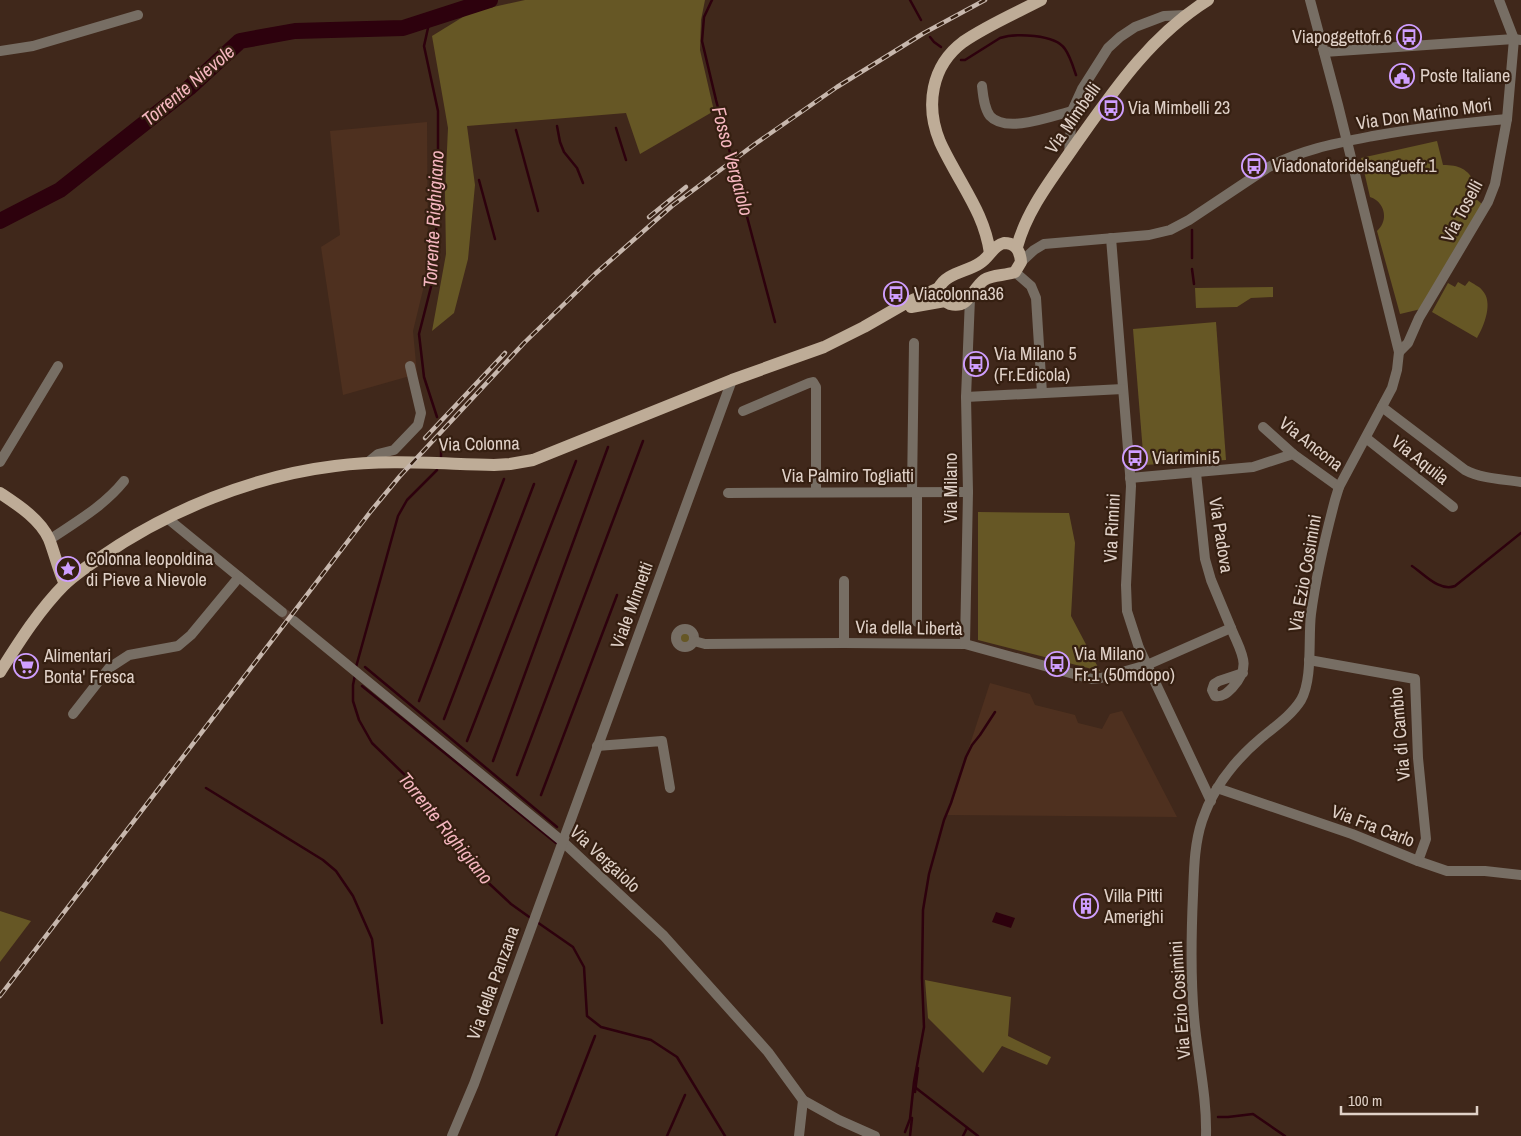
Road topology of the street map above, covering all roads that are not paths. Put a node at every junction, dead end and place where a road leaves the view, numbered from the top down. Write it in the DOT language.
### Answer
graph roads {
  1 [pos="1041,0"];
  2 [pos="1208,0"];
  3 [pos="1310,0"];
  4 [pos="1499,0"];
  5 [pos="138,15"];
  6 [pos="1186,15"];
  7 [pos="1517,40"];
  8 [pos="0,51"];
  9 [pos="1324,52"];
  10 [pos="982,86"];
  11 [pos="1072,111"];
  12 [pos="1507,119"];
  13 [pos="1346,141"];
  14 [pos="1069,155"];
  15 [pos="981,218"];
  16 [pos="1111,238"];
  17 [pos="1010,244"];
  18 [pos="990,253"];
  19 [pos="1018,267"];
  20 [pos="939,288"];
  21 [pos="970,298"];
  22 [pos="949,302"];
  23 [pos="892,311"];
  24 [pos="968,331"];
  25 [pos="914,343"];
  26 [pos="1399,352"];
  27 [pos="58,366"];
  28 [pos="410,366"];
  29 [pos="732,380"];
  30 [pos="1123,389"];
  31 [pos="1042,393"];
  32 [pos="966,397"];
  33 [pos="1382,407"];
  34 [pos="742,411"];
  35 [pos="1263,427"];
  36 [pos="1366,438"];
  37 [pos="1293,454"];
  38 [pos="394,456"];
  39 [pos="0,462"];
  40 [pos="1196,473"];
  41 [pos="1130,478"];
  42 [pos="124,480"];
  43 [pos="1521,482"];
  44 [pos="1339,487"];
  45 [pos="816,492"];
  46 [pos="914,492"];
  47 [pos="968,492"];
  48 [pos="728,493"];
  49 [pos="6,497"];
  50 [pos="1453,507"];
  51 [pos="167,518"];
  52 [pos="49,540"];
  53 [pos="239,577"];
  54 [pos="844,581"];
  55 [pos="65,584"];
  56 [pos="282,612"];
  57 [pos="294,621"];
  58 [pos="917,622"];
  59 [pos="1231,628"];
  60 [pos="694,641"];
  61 [pos="844,643"];
  62 [pos="965,644"];
  63 [pos="1309,660"];
  64 [pos="1147,665"];
  65 [pos="0,672"];
  66 [pos="1243,673"];
  67 [pos="74,714"];
  68 [pos="597,746"];
  69 [pos="670,788"];
  70 [pos="1217,788"];
  71 [pos="1211,801"];
  72 [pos="562,841"];
  73 [pos="1418,861"];
  74 [pos="1521,875"];
  75 [pos="803,1100"];
  76 [pos="452,1136"];
  77 [pos="799,1136"];
  78 [pos="875,1136"];
  79 [pos="1206,1136"];
  1 -- 15 [label="main road"];
  2 -- 6 [label="main road, Via Mimbelli"];
  3 -- 9 [label="street, Via Ezio Cosimini"];
  4 -- 7 [label="street"];
  5 -- 8 [label="street"];
  6 -- 11 [label="street"];
  6 -- 14 [label="main road, Via Mimbelli"];
  7 -- 9 [label="street"];
  7 -- 12 [label="street, Via Toselli"];
  9 -- 13 [label="street, Via Ezio Cosimini"];
  10 -- 11 [label="street"];
  11 -- 14 [label="street"];
  12 -- 13 [label="street, Via Don Marino Mori"];
  12 -- 26 [label="street, Via Toselli"];
  13 -- 16 [label="street, Via Don Marino Mori"];
  13 -- 26 [label="street, Via Ezio Cosimini"];
  14 -- 17 [label="main road, Via Mimbelli"];
  15 -- 17 [label="main road"];
  15 -- 18 [label="main road"];
  16 -- 19 [label="street, Via Don Marino Mori"];
  16 -- 30 [label="street, Via Rimini"];
  17 -- 18 [label="main road"];
  17 -- 19 [label="main road"];
  18 -- 20 [label="main road"];
  19 -- 21 [label="main road"];
  19 -- 31 [label="street"];
  20 -- 22 [label="main road"];
  20 -- 23 [label="main road, Via Colonna"];
  21 -- 22 [label="main road"];
  21 -- 24 [label="street, Via Milano"];
  22 -- 23 [label="main road"];
  22 -- 24 [label="street"];
  23 -- 29 [label="main road, Via Colonna"];
  24 -- 32 [label="street, Via Milano"];
  25 -- 46 [label="street"];
  26 -- 33 [label="street, Via Ezio Cosimini"];
  27 -- 39 [label="street"];
  28 -- 38 [label="street"];
  29 -- 38 [label="main road, Via Colonna"];
  29 -- 68 [label="street, Viale Minnetti"];
  30 -- 31 [label="street"];
  30 -- 41 [label="street, Via Rimini"];
  31 -- 32 [label="street"];
  32 -- 47 [label="street, Via Milano"];
  33 -- 36 [label="street, Via Ezio Cosimini"];
  33 -- 43 [label="street"];
  34 -- 45 [label="street"];
  35 -- 37 [label="street, Via Ancona"];
  36 -- 44 [label="street, Via Ezio Cosimini"];
  36 -- 50 [label="street, Via Aquila"];
  37 -- 40 [label="street"];
  37 -- 44 [label="street, Via Ancona"];
  38 -- 51 [label="main road, Via Colonna"];
  40 -- 41 [label="street"];
  40 -- 59 [label="street, Via Padova"];
  41 -- 64 [label="street, Via Rimini"];
  42 -- 52 [label="street"];
  44 -- 63 [label="street, Via Ezio Cosimini"];
  45 -- 46 [label="street, Via Palmiro Togliatti"];
  45 -- 48 [label="street, Via Palmiro Togliatti"];
  46 -- 47 [label="street, Via Palmiro Togliatti"];
  46 -- 58 [label="street"];
  47 -- 62 [label="street, Via Milano"];
  49 -- 52 [label="main road"];
  51 -- 53 [label="street"];
  51 -- 55 [label="main road, Via Colonna"];
  52 -- 55 [label="main road"];
  53 -- 56 [label="street"];
  53 -- 67 [label="street"];
  54 -- 61 [label="street"];
  55 -- 65 [label="main road, Via Colonna"];
  57 -- 72 [label="street, Via Vergaiolo"];
  59 -- 64 [label="street"];
  59 -- 66 [label="street, Via Padova"];
  60 -- 61 [label="street, Via della Libertà"];
  61 -- 62 [label="street, Via della Libertà"];
  62 -- 64 [label="street, Via della Libertà"];
  63 -- 70 [label="street, Via Ezio Cosimini"];
  63 -- 73 [label="street, Via di Cambio"];
  64 -- 71 [label="street, Via Rimini"];
  68 -- 69 [label="street"];
  68 -- 72 [label="street, Viale Minnetti"];
  70 -- 71 [label="street, Via Ezio Cosimini"];
  70 -- 73 [label="street, Via Fra Carlo"];
  71 -- 79 [label="street, Via Ezio Cosimini"];
  72 -- 75 [label="street, Via Vergaiolo"];
  72 -- 76 [label="street, Via della Panzana"];
  73 -- 74 [label="street, Via Fra Carlo"];
  75 -- 77 [label="street"];
  75 -- 78 [label="street, Via Vergaiolo"];
}
